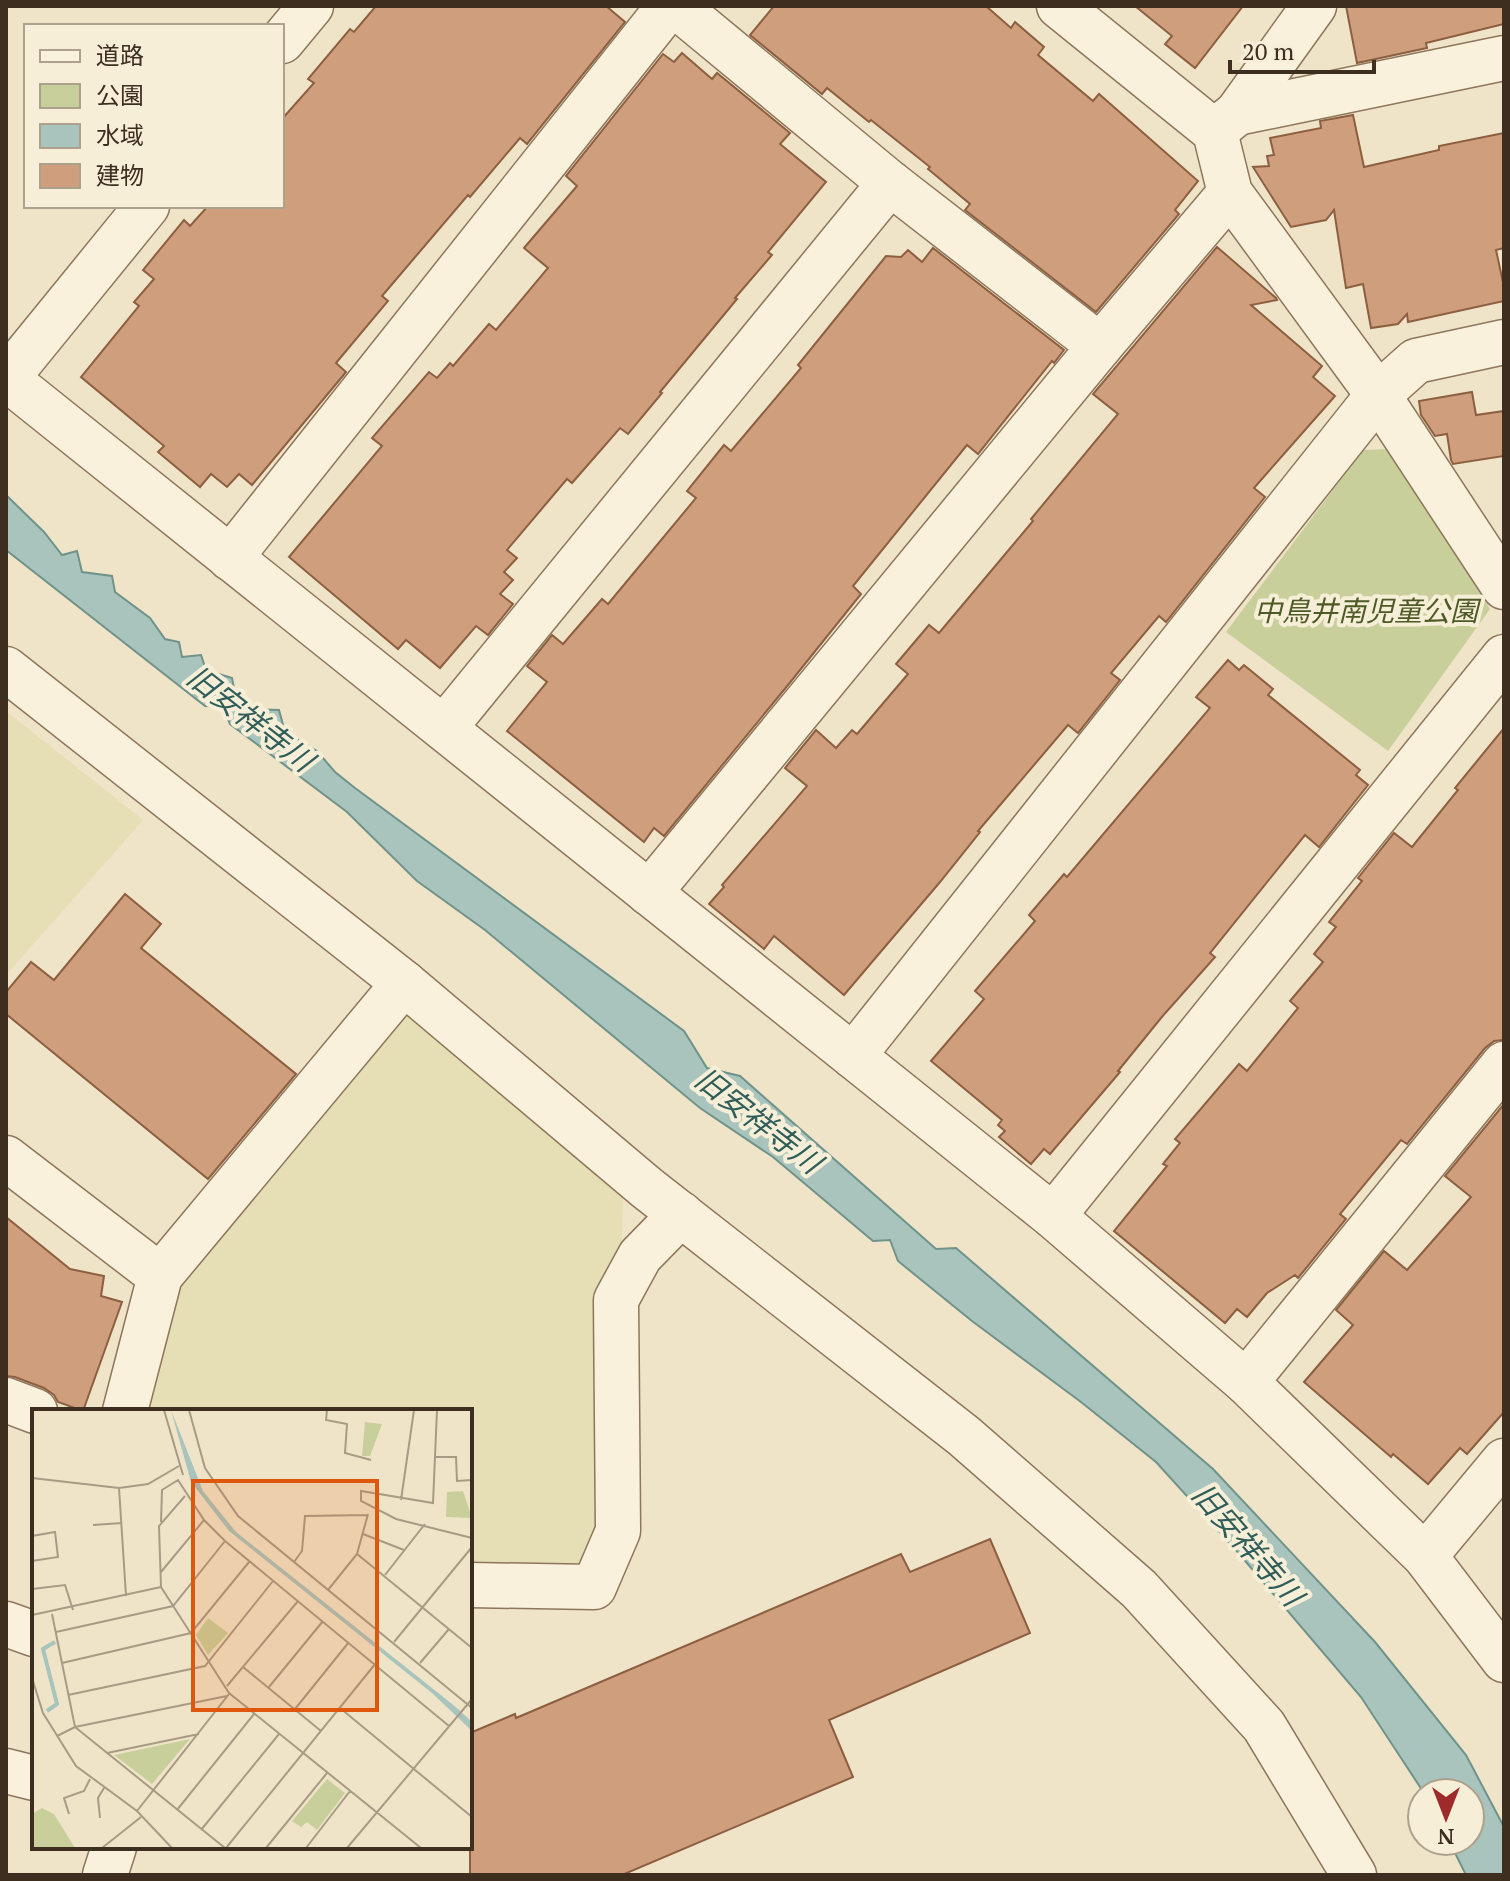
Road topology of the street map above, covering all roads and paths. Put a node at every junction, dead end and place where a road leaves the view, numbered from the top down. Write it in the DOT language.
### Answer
graph roads {
  1 [pos="669,6"];
  2 [pos="676,6"];
  3 [pos="1059,6"];
  4 [pos="1314,6"];
  5 [pos="1504,58"];
  6 [pos="1226,122"];
  7 [pos="890,183"];
  8 [pos="1230,193"];
  9 [pos="145,208"];
  10 [pos="1504,342"];
  11 [pos="1100,346"];
  12 [pos="6,378"];
  13 [pos="1378,395"];
  14 [pos="230,558"];
  15 [pos="1504,587"];
  16 [pos="1504,657"];
  17 [pos="6,669"];
  18 [pos="444,728"];
  19 [pos="649,893"];
  20 [pos="404,983"];
  21 [pos="853,1056"];
  22 [pos="1504,1064"];
  23 [pos="6,1158"];
  24 [pos="681,1214"];
  25 [pos="1053,1216"];
  26 [pos="160,1276"];
  27 [pos="1246,1382"];
  28 [pos="6,1400"];
  29 [pos="126,1409"];
  30 [pos="32,1410"];
  31 [pos="1504,1461"];
  32 [pos="1425,1556"];
  33 [pos="472,1585"];
  34 [pos="6,1624"];
  35 [pos="32,1633"];
  36 [pos="1504,1660"];
  37 [pos="6,1771"];
  38 [pos="32,1778"];
  39 [pos="113,1849"];
  40 [pos="105,1875"];
  41 [pos="1354,1875"];
  1 -- 14 [label="street"];
  2 -- 7 [label="street"];
  3 -- 6 [label="street"];
  4 -- 6 [label="street"];
  5 -- 6 [label="street"];
  6 -- 8 [label="street"];
  7 -- 11 [label="street"];
  7 -- 18 [label="street"];
  8 -- 11 [label="street"];
  8 -- 13 [label="street"];
  9 -- 12 [label="street"];
  10 -- 13 [label="street"];
  11 -- 19 [label="street"];
  12 -- 14 [label="street"];
  13 -- 15 [label="street"];
  13 -- 21 [label="street"];
  14 -- 18 [label="street"];
  16 -- 25 [label="street"];
  17 -- 20 [label="street"];
  18 -- 19 [label="street"];
  19 -- 21 [label="street"];
  20 -- 24 [label="street"];
  20 -- 26 [label="street"];
  21 -- 25 [label="street"];
  22 -- 27 [label="street"];
  23 -- 26 [label="street"];
  24 -- 33 [label="street"];
  24 -- 41 [label="street"];
  25 -- 27 [label="street"];
  26 -- 29 [label="street"];
  27 -- 32 [label="street"];
  28 -- 30 [label="street"];
  31 -- 32 [label="street"];
  32 -- 36 [label="street"];
  34 -- 35 [label="street"];
  37 -- 38 [label="street"];
  39 -- 40 [label="street"];
}
